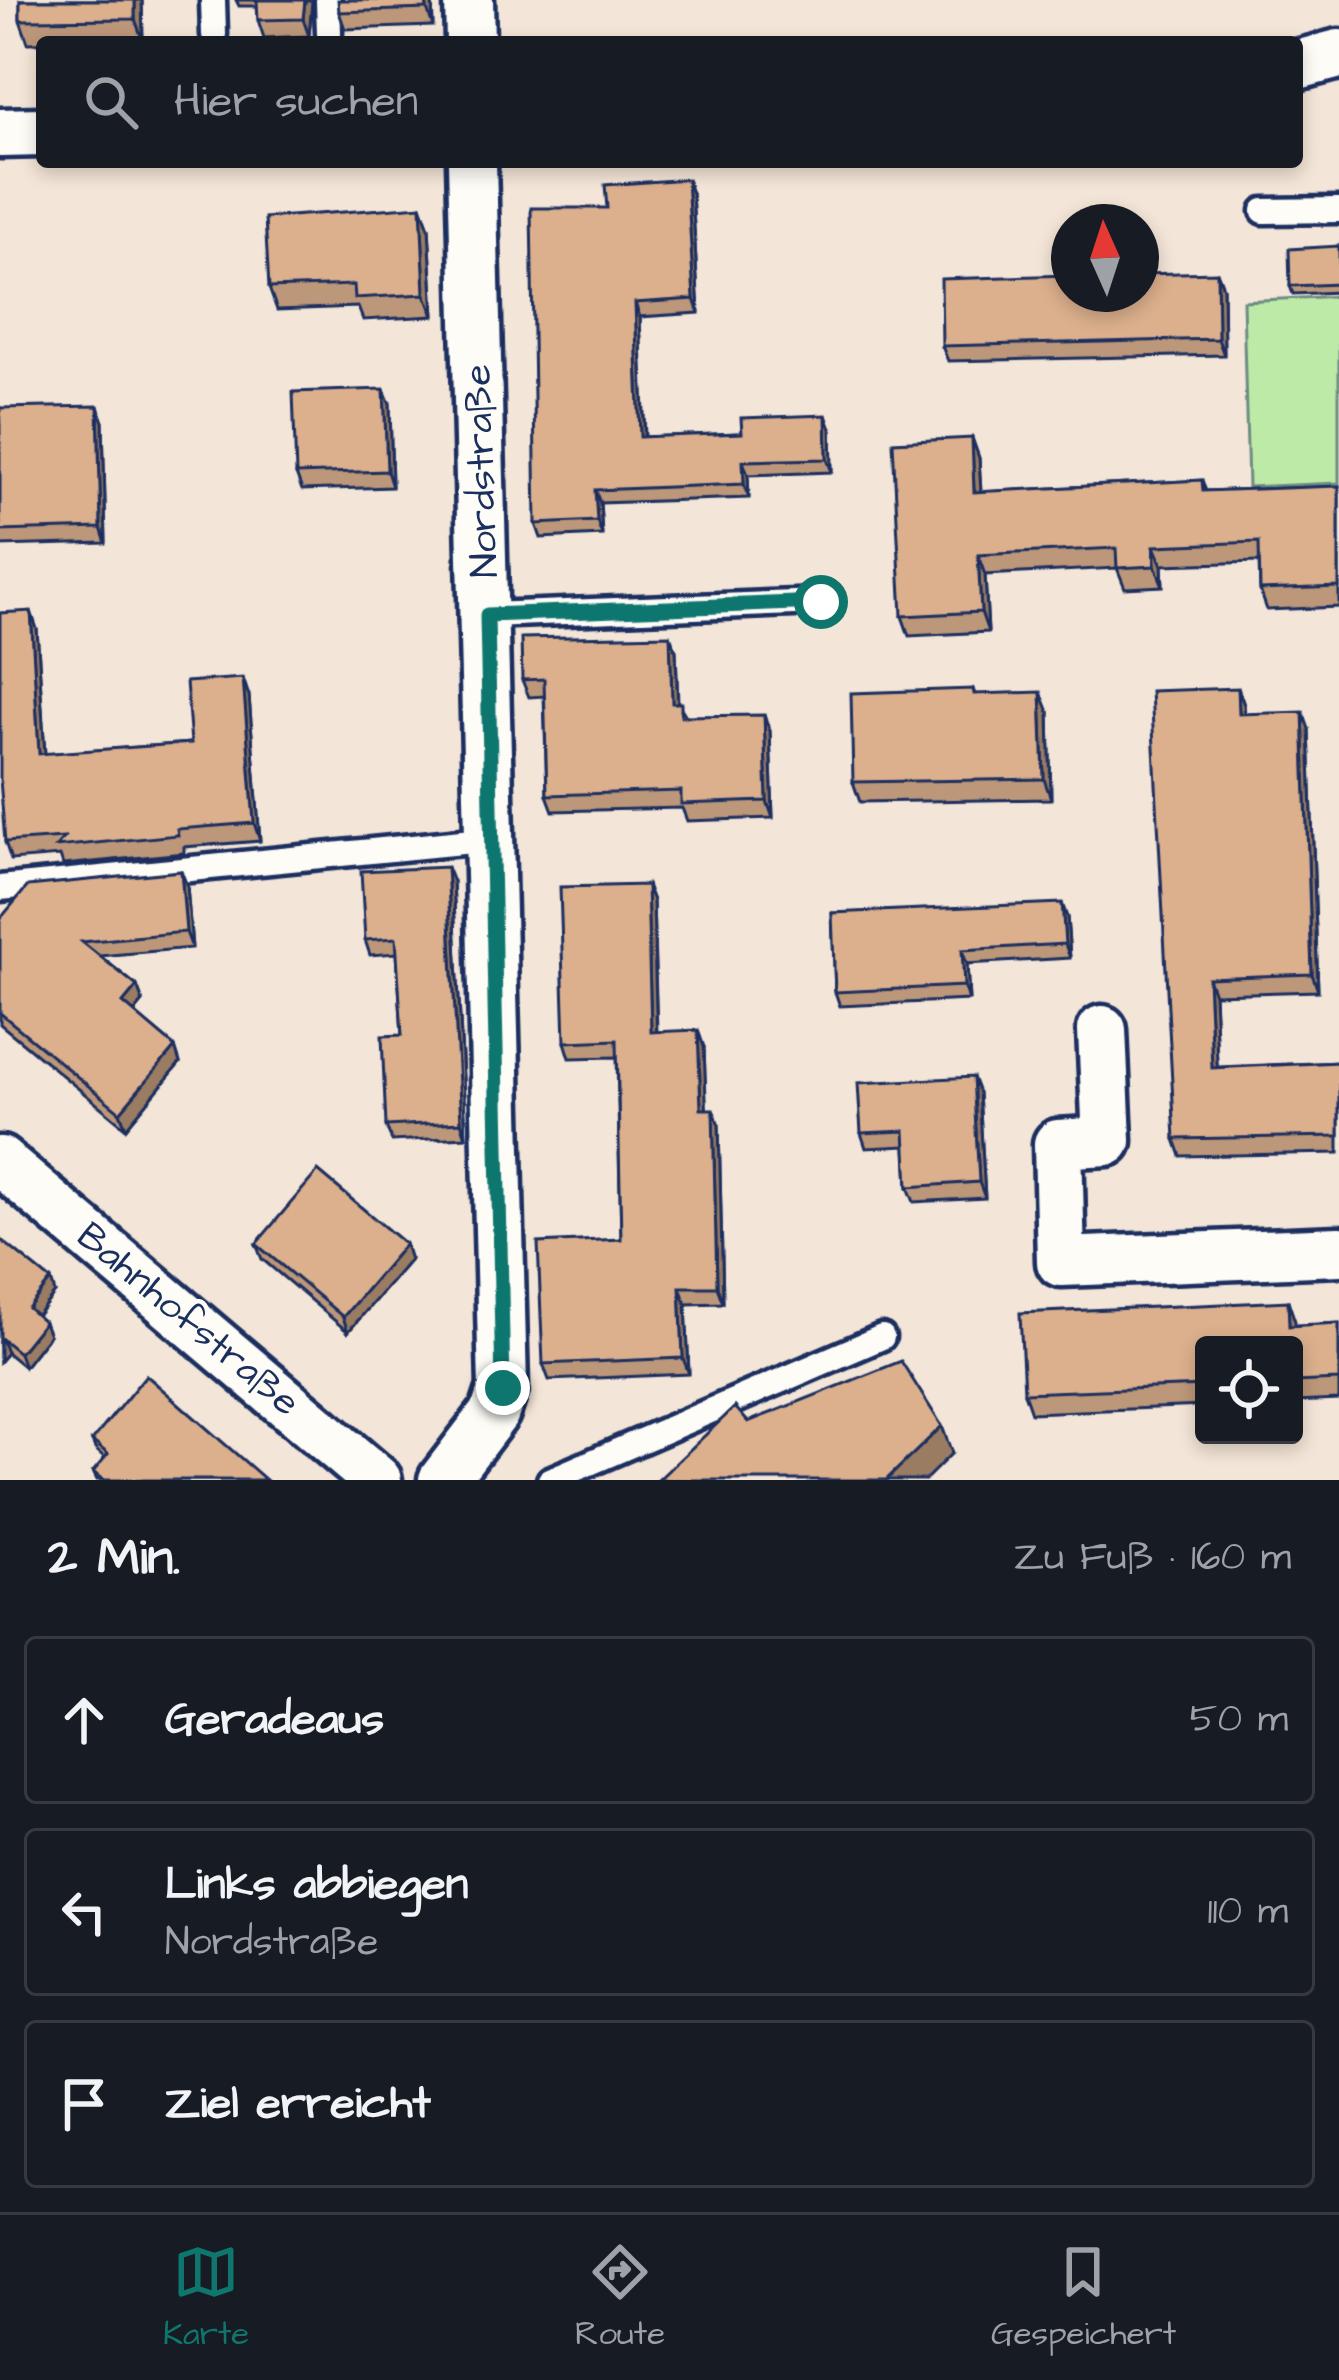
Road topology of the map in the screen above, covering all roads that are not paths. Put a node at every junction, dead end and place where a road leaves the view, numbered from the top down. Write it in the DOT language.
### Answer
graph roads {
  1 [pos="213,0"];
  2 [pos="328,0"];
  3 [pos="469,0"];
  4 [pos="329,32"];
  5 [pos="214,34"];
  6 [pos="470,36"];
  7 [pos="1339,54"];
  8 [pos="1303,63"];
  9 [pos="36,132"];
  10 [pos="0,133"];
  11 [pos="472,168"];
  12 [pos="1339,210"];
  13 [pos="1264,212"];
  14 [pos="821,602"];
  15 [pos="487,615"];
  16 [pos="492,839"];
  17 [pos="0,888"];
  18 [pos="1102,1030"];
  19 [pos="0,1161"];
  20 [pos="1339,1251"];
  21 [pos="882,1337"];
  22 [pos="377,1480"];
  23 [pos="442,1480"];
  24 [pos="550,1480"];
  1 -- 5 [label="lane"];
  2 -- 4 [label="lane"];
  3 -- 6 [label="street"];
  7 -- 8 [label="street"];
  9 -- 10 [label="street"];
  11 -- 15 [label="street, Nordstraße"];
  12 -- 13 [label="lane"];
  14 -- 15 [label="lane"];
  15 -- 16 [label="street, Nordstraße"];
  16 -- 17 [label="lane"];
  16 -- 23 [label="street, Nordstraße"];
  18 -- 20 [label="street"];
  19 -- 22 [label="street, Bahnhofstraße"];
  21 -- 24 [label="lane"];
}
